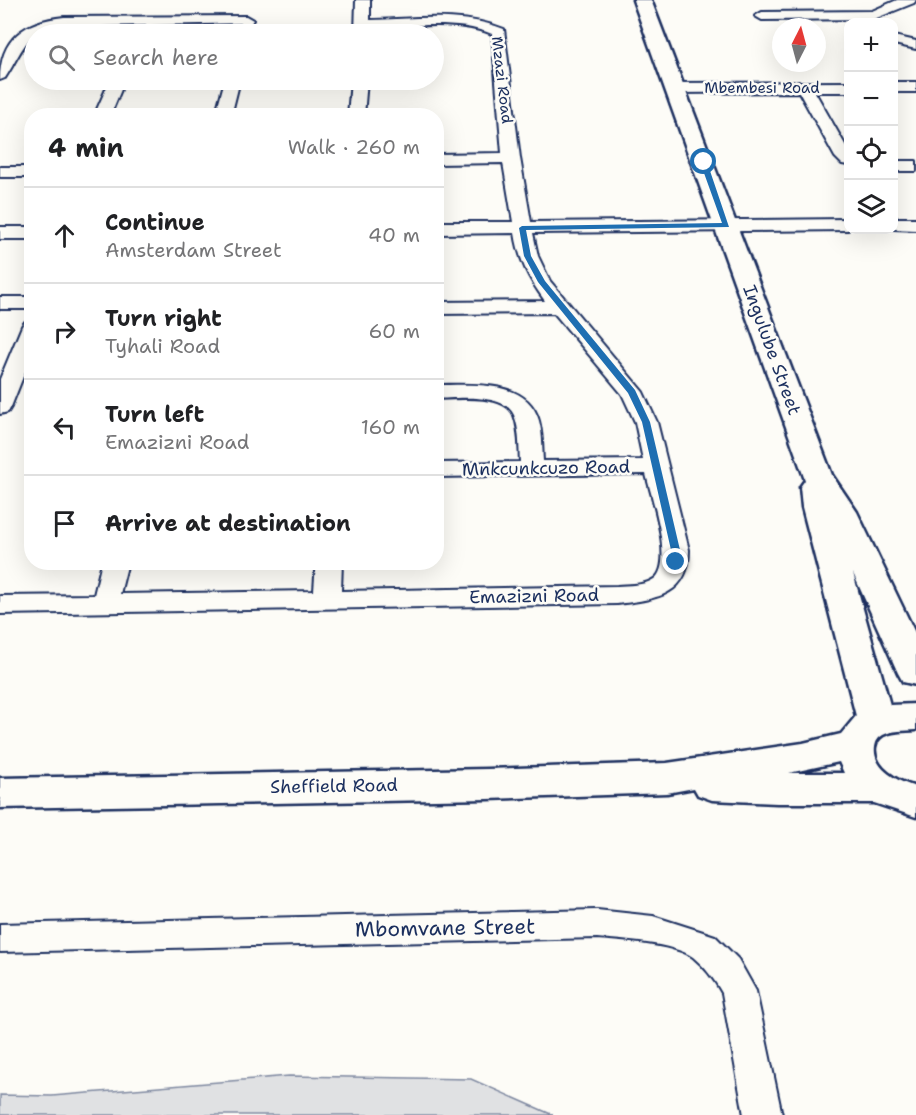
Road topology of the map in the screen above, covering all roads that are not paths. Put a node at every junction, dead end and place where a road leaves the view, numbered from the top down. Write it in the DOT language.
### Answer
graph roads {
  1 [pos="363,0"];
  2 [pos="642,0"];
  3 [pos="909,0"];
  4 [pos="916,2"];
  5 [pos="762,16"];
  6 [pos="818,16"];
  7 [pos="245,21"];
  8 [pos="42,24"];
  9 [pos="96,24"];
  10 [pos="200,24"];
  11 [pos="362,24"];
  12 [pos="844,24"];
  13 [pos="444,25"];
  14 [pos="24,35"];
  15 [pos="898,41"];
  16 [pos="916,45"];
  17 [pos="0,75"];
  18 [pos="675,87"];
  19 [pos="844,87"];
  20 [pos="898,87"];
  21 [pos="916,87"];
  22 [pos="805,88"];
  23 [pos="113,90"];
  24 [pos="230,90"];
  25 [pos="358,90"];
  26 [pos="105,108"];
  27 [pos="225,108"];
  28 [pos="357,108"];
  29 [pos="844,157"];
  30 [pos="511,158"];
  31 [pos="444,159"];
  32 [pos="898,166"];
  33 [pos="916,166"];
  34 [pos="0,172"];
  35 [pos="24,172"];
  36 [pos="844,224"];
  37 [pos="898,224"];
  38 [pos="916,224"];
  39 [pos="726,225"];
  40 [pos="444,228"];
  41 [pos="522,228"];
  42 [pos="0,233"];
  43 [pos="24,233"];
  44 [pos="0,303"];
  45 [pos="24,303"];
  46 [pos="560,307"];
  47 [pos="444,308"];
  48 [pos="24,346"];
  49 [pos="444,392"];
  50 [pos="0,406"];
  51 [pos="655,466"];
  52 [pos="532,468"];
  53 [pos="444,470"];
  54 [pos="817,475"];
  55 [pos="113,570"];
  56 [pos="329,570"];
  57 [pos="327,600"];
  58 [pos="105,603"];
  59 [pos="0,605"];
  60 [pos="916,673"];
  61 [pos="916,717"];
  62 [pos="865,733"];
  63 [pos="667,778"];
  64 [pos="0,793"];
  65 [pos="903,803"];
  66 [pos="0,938"];
  67 [pos="763,1115"];
  1 -- 11 [label="street"];
  2 -- 18 [label="street, Ingulube Street"];
  3 -- 4 [label="street"];
  3 -- 6 [label="street"];
  5 -- 6 [label="street"];
  6 -- 12 [label="street"];
  7 -- 10 [label="street"];
  8 -- 9 [label="street"];
  13 -- 30 [label="street, Mzazi Road"];
  14 -- 17 [label="street"];
  15 -- 16 [label="street"];
  18 -- 22 [label="street, Mbembesi Road"];
  18 -- 39 [label="street, Ingulube Street"];
  19 -- 22 [label="street, Mbembesi Road"];
  20 -- 21 [label="street"];
  22 -- 29 [label="street"];
  23 -- 26 [label="street"];
  24 -- 27 [label="street"];
  25 -- 28 [label="street"];
  30 -- 31 [label="street"];
  30 -- 41 [label="street, Mzazi Road"];
  32 -- 33 [label="street"];
  34 -- 35 [label="street"];
  36 -- 39 [label="street"];
  37 -- 38 [label="street"];
  39 -- 41 [label="street"];
  39 -- 54 [label="street, Ingulube Street"];
  40 -- 41 [label="street"];
  41 -- 46 [label="street, Emazizni Road"];
  42 -- 43 [label="street"];
  44 -- 45 [label="street"];
  46 -- 47 [label="street"];
  46 -- 51 [label="street, Emazizni Road"];
  48 -- 50 [label="street"];
  49 -- 52 [label="street"];
  51 -- 52 [label="street, Mnkcunkcuzo Road"];
  51 -- 57 [label="street, Emazizni Road"];
  52 -- 53 [label="street, Mnkcunkcuzo Road"];
  54 -- 60 [label="street, Ingulube Street"];
  54 -- 62 [label="street, Ingulube Street"];
  55 -- 58 [label="street"];
  56 -- 57 [label="street"];
  57 -- 58 [label="street, Emazizni Road"];
  58 -- 59 [label="street, Emazizni Road"];
  61 -- 62 [label="street, Sheffield Road"];
  62 -- 63 [label="street, Sheffield Road"];
  62 -- 65 [label="street, Ingulube Street"];
  63 -- 64 [label="street, Sheffield Road"];
  63 -- 65 [label="street, Sheffield Road"];
  66 -- 67 [label="street, Mbomvane Street"];
}
